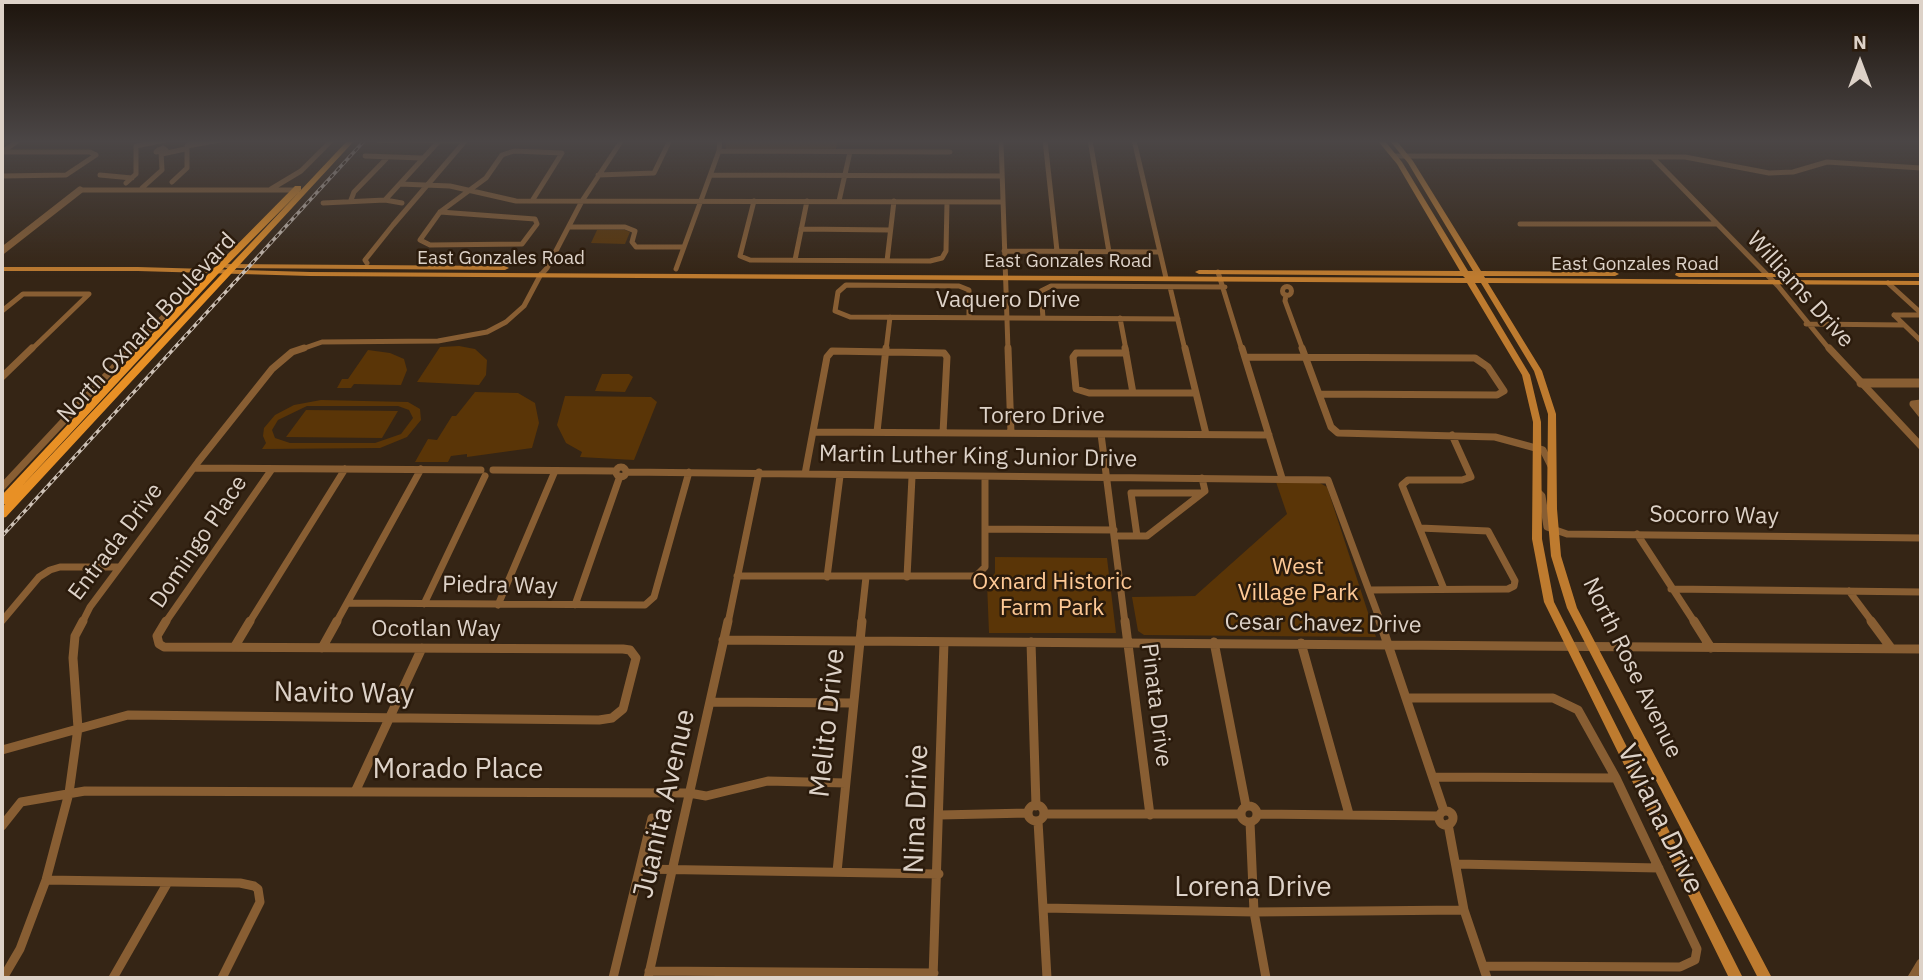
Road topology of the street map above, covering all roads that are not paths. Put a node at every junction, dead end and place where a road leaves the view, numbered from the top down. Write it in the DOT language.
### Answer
graph roads {
  1 [pos="428,185"];
  2 [pos="145,186"];
  3 [pos="277,186"];
  4 [pos="303,186"];
  5 [pos="306,186"];
  6 [pos="360,186"];
  7 [pos="398,186"];
  8 [pos="434,186"];
  9 [pos="474,186"];
  10 [pos="542,186"];
  11 [pos="591,186"];
  12 [pos="707,186"];
  13 [pos="843,186"];
  14 [pos="1002,186"];
  15 [pos="1050,186"];
  16 [pos="1098,186"];
  17 [pos="1145,186"];
  18 [pos="1412,186"];
  19 [pos="1425,186"];
  20 [pos="1680,186"];
  21 [pos="142,188"];
  22 [pos="271,189"];
  23 [pos="80,190"];
  24 [pos="468,190"];
  25 [pos="296,194"];
  26 [pos="351,200"];
  27 [pos="385,200"];
  28 [pos="532,201"];
  29 [pos="582,201"];
  30 [pos="701,201"];
  31 [pos="754,201"];
  32 [pos="807,201"];
  33 [pos="839,201"];
  34 [pos="894,201"];
  35 [pos="947,202"];
  36 [pos="1002,202"];
  37 [pos="323,203"];
  38 [pos="402,203"];
  39 [pos="440,212"];
  40 [pos="397,223"];
  41 [pos="1520,224"];
  42 [pos="1717,224"];
  43 [pos="569,227"];
  44 [pos="801,229"];
  45 [pos="890,230"];
  46 [pos="385,235"];
  47 [pos="684,247"];
  48 [pos="2,251"];
  49 [pos="378,251"];
  50 [pos="1004,251"];
  51 [pos="1057,251"];
  52 [pos="1109,252"];
  53 [pos="1160,252"];
  54 [pos="795,260"];
  55 [pos="887,261"];
  56 [pos="365,265"];
  57 [pos="2,267"];
  58 [pos="224,269"];
  59 [pos="544,271"];
  60 [pos="674,272"];
  61 [pos="320,274"];
  62 [pos="1004,274"];
  63 [pos="1166,275"];
  64 [pos="1673,275"];
  65 [pos="1766,275"];
  66 [pos="1921,275"];
  67 [pos="1306,276"];
  68 [pos="1467,277"];
  69 [pos="1482,277"];
  70 [pos="1223,282"];
  71 [pos="1619,282"];
  72 [pos="1773,282"];
  73 [pos="1888,283"];
  74 [pos="1921,283"];
  75 [pos="1170,287"];
  76 [pos="1286,295"];
  77 [pos="174,301"];
  78 [pos="2,311"];
  79 [pos="1921,314"];
  80 [pos="890,317"];
  81 [pos="969,317"];
  82 [pos="1006,317"];
  83 [pos="1044,318"];
  84 [pos="1120,318"];
  85 [pos="1178,319"];
  86 [pos="1805,324"];
  87 [pos="1904,325"];
  88 [pos="1921,341"];
  89 [pos="887,350"];
  90 [pos="1126,353"];
  91 [pos="144,355"];
  92 [pos="1246,357"];
  93 [pos="1306,357"];
  94 [pos="2,377"];
  95 [pos="1861,383"];
  96 [pos="1921,383"];
  97 [pos="1133,393"];
  98 [pos="1195,393"];
  99 [pos="1319,394"];
  100 [pos="1918,403"];
  101 [pos="1921,414"];
  102 [pos="815,432"];
  103 [pos="877,432"];
  104 [pos="943,433"];
  105 [pos="1011,433"];
  106 [pos="1101,434"];
  107 [pos="1206,435"];
  108 [pos="1269,435"];
  109 [pos="1452,435"];
  110 [pos="1921,446"];
  111 [pos="1536,447"];
  112 [pos="194,468"];
  113 [pos="1553,468"];
  114 [pos="272,469"];
  115 [pos="345,469"];
  116 [pos="421,470"];
  117 [pos="555,471"];
  118 [pos="689,472"];
  119 [pos="759,472"];
  120 [pos="483,473"];
  121 [pos="621,473"];
  122 [pos="805,474"];
  123 [pos="840,476"];
  124 [pos="912,477"];
  125 [pos="985,477"];
  126 [pos="1107,478"];
  127 [pos="1202,478"];
  128 [pos="1282,478"];
  129 [pos="2,488"];
  130 [pos="1537,491"];
  131 [pos="1202,493"];
  132 [pos="2,501"];
  133 [pos="2,514"];
  134 [pos="1420,528"];
  135 [pos="985,529"];
  136 [pos="1553,531"];
  137 [pos="1114,533"];
  138 [pos="1637,534"];
  139 [pos="1137,536"];
  140 [pos="1921,538"];
  141 [pos="119,567"];
  142 [pos="737,576"];
  143 [pos="827,577"];
  144 [pos="866,577"];
  145 [pos="907,577"];
  146 [pos="1444,589"];
  147 [pos="1671,589"];
  148 [pos="1370,590"];
  149 [pos="1849,591"];
  150 [pos="1921,592"];
  151 [pos="348,603"];
  152 [pos="424,604"];
  153 [pos="498,605"];
  154 [pos="575,606"];
  155 [pos="2,621"];
  156 [pos="723,640"];
  157 [pos="859,641"];
  158 [pos="944,642"];
  159 [pos="1031,642"];
  160 [pos="1214,642"];
  161 [pos="1129,643"];
  162 [pos="1301,643"];
  163 [pos="1389,644"];
  164 [pos="235,646"];
  165 [pos="322,648"];
  166 [pos="422,648"];
  167 [pos="1569,648"];
  168 [pos="1592,648"];
  169 [pos="1711,648"];
  170 [pos="1891,648"];
  171 [pos="1921,649"];
  172 [pos="1408,698"];
  173 [pos="712,702"];
  174 [pos="853,703"];
  175 [pos="390,716"];
  176 [pos="612,718"];
  177 [pos="78,728"];
  178 [pos="2,750"];
  179 [pos="1435,778"];
  180 [pos="1616,778"];
  181 [pos="845,783"];
  182 [pos="355,792"];
  183 [pos="69,793"];
  184 [pos="689,793"];
  185 [pos="1037,806"];
  186 [pos="1243,810"];
  187 [pos="1028,813"];
  188 [pos="1349,814"];
  189 [pos="1441,814"];
  190 [pos="940,815"];
  191 [pos="1150,815"];
  192 [pos="1042,817"];
  193 [pos="652,818"];
  194 [pos="1254,818"];
  195 [pos="2,824"];
  196 [pos="1456,864"];
  197 [pos="1659,868"];
  198 [pos="640,869"];
  199 [pos="671,869"];
  200 [pos="836,872"];
  201 [pos="939,874"];
  202 [pos="46,880"];
  203 [pos="168,882"];
  204 [pos="1042,908"];
  205 [pos="1464,910"];
  206 [pos="1254,912"];
  207 [pos="1921,963"];
  208 [pos="1483,966"];
  209 [pos="648,975"];
  210 [pos="933,975"];
  211 [pos="3,978"];
  212 [pos="113,978"];
  213 [pos="222,978"];
  214 [pos="613,978"];
  215 [pos="1047,978"];
  216 [pos="1266,978"];
  217 [pos="1488,978"];
  218 [pos="1736,978"];
  219 [pos="1765,978"];
  220 [pos="1912,978"];
  1 -- 40 [label="street"];
  2 -- 21 [label="street"];
  3 -- 22 [label="street"];
  4 -- 25 [label="main road, North Oxnard Boulevard"];
  5 -- 25 [label="main road, North Oxnard Boulevard"];
  6 -- 26 [label="street"];
  7 -- 27 [label="street"];
  8 -- 24 [label="street"];
  9 -- 24 [label="street"];
  10 -- 28 [label="street"];
  11 -- 29 [label="street, Entrada Drive"];
  12 -- 30 [label="street"];
  13 -- 33 [label="street"];
  14 -- 36 [label="street"];
  15 -- 51 [label="street"];
  16 -- 52 [label="street"];
  17 -- 53 [label="street"];
  18 -- 68 [label="main road, North Rose Avenue"];
  19 -- 69 [label="main road, North Rose Avenue"];
  20 -- 42 [label="street, Williams Drive"];
  21 -- 22 [label="street"];
  21 -- 23 [label="street"];
  22 -- 25 [label="street"];
  23 -- 48 [label="street"];
  24 -- 28 [label="street"];
  24 -- 39 [label="street"];
  25 -- 58 [label="main road, North Oxnard Boulevard"];
  26 -- 27 [label="street"];
  26 -- 37 [label="street"];
  27 -- 38 [label="street"];
  28 -- 29 [label="street"];
  29 -- 30 [label="street"];
  29 -- 43 [label="street, Entrada Drive"];
  30 -- 31 [label="street"];
  30 -- 47 [label="street"];
  31 -- 32 [label="street"];
  31 -- 54 [label="street"];
  32 -- 33 [label="street"];
  32 -- 44 [label="street"];
  33 -- 34 [label="street"];
  34 -- 35 [label="street"];
  34 -- 45 [label="street"];
  35 -- 36 [label="street"];
  35 -- 55 [label="street"];
  36 -- 50 [label="street"];
  39 -- 39 [label="street"];
  40 -- 46 [label="street"];
  40 -- 49 [label="street"];
  41 -- 42 [label="street"];
  42 -- 65 [label="street, Williams Drive"];
  43 -- 47 [label="street"];
  43 -- 59 [label="street, Entrada Drive"];
  44 -- 45 [label="street"];
  44 -- 54 [label="street"];
  45 -- 55 [label="street"];
  46 -- 49 [label="street"];
  46 -- 56 [label="street"];
  47 -- 60 [label="street"];
  49 -- 56 [label="street"];
  50 -- 51 [label="street"];
  50 -- 62 [label="street"];
  51 -- 52 [label="street"];
  52 -- 53 [label="street"];
  53 -- 63 [label="street"];
  54 -- 55 [label="street"];
  56 -- 58 [label="main road, East Gonzales Road"];
  56 -- 59 [label="main road, East Gonzales Road"];
  56 -- 61 [label="main road"];
  57 -- 58 [label="main road"];
  58 -- 61 [label="main road, East Gonzales Road"];
  58 -- 91 [label="main road, North Oxnard Boulevard"];
  59 -- 60 [label="main road, East Gonzales Road"];
  59 -- 60 [label="main road, East Gonzales Road"];
  59 -- 61 [label="main road, East Gonzales Road"];
  59 -- 112 [label="street, Entrada Drive"];
  60 -- 62 [label="main road, East Gonzales Road"];
  60 -- 62 [label="main road, East Gonzales Road"];
  62 -- 63 [label="main road, East Gonzales Road"];
  62 -- 82 [label="street"];
  63 -- 70 [label="main road, East Gonzales Road"];
  64 -- 65 [label="main road, East Gonzales Road"];
  64 -- 69 [label="main road, East Gonzales Road"];
  64 -- 71 [label="main road"];
  65 -- 66 [label="main road, East Gonzales Road"];
  65 -- 72 [label="street, Williams Drive"];
  67 -- 68 [label="main road, East Gonzales Road"];
  67 -- 68 [label="main road, East Gonzales Road"];
  67 -- 70 [label="main road, East Gonzales Road"];
  67 -- 70 [label="main road, East Gonzales Road"];
  68 -- 69 [label="main road, East Gonzales Road"];
  68 -- 111 [label="main road, North Rose Avenue"];
  69 -- 71 [label="main road, East Gonzales Road"];
  69 -- 113 [label="main road, North Rose Avenue"];
  70 -- 75 [label="street"];
  70 -- 92 [label="street"];
  71 -- 72 [label="main road, East Gonzales Road"];
  72 -- 73 [label="main road, East Gonzales Road"];
  72 -- 86 [label="street, Williams Drive"];
  73 -- 74 [label="main road, East Gonzales Road"];
  73 -- 79 [label="street"];
  75 -- 83 [label="street"];
  75 -- 85 [label="street"];
  76 -- 93 [label="street"];
  77 -- 129 [label="street"];
  78 -- 94 [label="street"];
  79 -- 87 [label="street"];
  80 -- 81 [label="street, Vaquero Drive"];
  80 -- 81 [label="street, Vaquero Drive"];
  80 -- 89 [label="street"];
  81 -- 82 [label="street, Vaquero Drive"];
  82 -- 83 [label="street, Vaquero Drive"];
  82 -- 105 [label="street"];
  83 -- 84 [label="street, Vaquero Drive"];
  84 -- 85 [label="street, Vaquero Drive"];
  84 -- 90 [label="street"];
  85 -- 98 [label="street"];
  86 -- 87 [label="street"];
  86 -- 95 [label="street, Williams Drive"];
  87 -- 88 [label="street"];
  89 -- 102 [label="street"];
  89 -- 103 [label="street"];
  89 -- 104 [label="street"];
  90 -- 97 [label="street"];
  90 -- 97 [label="street"];
  91 -- 132 [label="main road, North Oxnard Boulevard"];
  91 -- 133 [label="main road, North Oxnard Boulevard"];
  92 -- 93 [label="street"];
  92 -- 108 [label="street"];
  93 -- 99 [label="street"];
  93 -- 99 [label="street"];
  95 -- 96 [label="street"];
  95 -- 110 [label="street, Williams Drive"];
  97 -- 98 [label="street"];
  98 -- 107 [label="street"];
  99 -- 109 [label="street"];
  100 -- 101 [label="street"];
  102 -- 103 [label="street, Torero Drive"];
  102 -- 122 [label="street"];
  103 -- 104 [label="street, Torero Drive"];
  104 -- 105 [label="street, Torero Drive"];
  105 -- 106 [label="street, Torero Drive"];
  106 -- 107 [label="street, Torero Drive"];
  106 -- 126 [label="street, Pinata Drive"];
  107 -- 108 [label="street, Torero Drive"];
  108 -- 128 [label="street"];
  109 -- 111 [label="street"];
  109 -- 134 [label="street"];
  111 -- 113 [label="street"];
  111 -- 130 [label="main road, North Rose Avenue"];
  112 -- 114 [label="street"];
  112 -- 141 [label="street, Entrada Drive"];
  113 -- 136 [label="main road, North Rose Avenue"];
  114 -- 115 [label="street"];
  114 -- 164 [label="street, Domingo Place"];
  115 -- 116 [label="street"];
  115 -- 164 [label="street"];
  116 -- 120 [label="street"];
  116 -- 151 [label="street"];
  117 -- 120 [label="street, Martin Luther King Junior Drive"];
  117 -- 121 [label="street, Martin Luther King Junior Drive"];
  117 -- 153 [label="street"];
  118 -- 119 [label="street, Martin Luther King Junior Drive"];
  118 -- 121 [label="street, Martin Luther King Junior Drive"];
  118 -- 154 [label="street, Piedra Way"];
  119 -- 122 [label="street, Martin Luther King Junior Drive"];
  119 -- 142 [label="street, Juanita Avenue"];
  120 -- 152 [label="street"];
  121 -- 154 [label="street"];
  122 -- 123 [label="street, Martin Luther King Junior Drive"];
  123 -- 124 [label="street, Martin Luther King Junior Drive"];
  123 -- 143 [label="street"];
  124 -- 125 [label="street, Martin Luther King Junior Drive"];
  124 -- 145 [label="street"];
  125 -- 126 [label="street, Martin Luther King Junior Drive"];
  125 -- 135 [label="street"];
  126 -- 127 [label="street, Martin Luther King Junior Drive"];
  126 -- 137 [label="street, Pinata Drive"];
  127 -- 128 [label="street, Martin Luther King Junior Drive"];
  127 -- 131 [label="street"];
  128 -- 148 [label="street, Martin Luther King Junior Drive"];
  130 -- 136 [label="street"];
  130 -- 167 [label="main road, North Rose Avenue"];
  131 -- 139 [label="street"];
  131 -- 139 [label="street"];
  134 -- 146 [label="street"];
  134 -- 146 [label="street"];
  135 -- 137 [label="street"];
  135 -- 145 [label="street"];
  136 -- 138 [label="street, Socorro Way"];
  136 -- 168 [label="main road, North Rose Avenue"];
  137 -- 139 [label="street"];
  137 -- 161 [label="street, Pinata Drive"];
  138 -- 140 [label="street, Socorro Way"];
  138 -- 147 [label="street"];
  141 -- 155 [label="street"];
  141 -- 177 [label="street, Entrada Drive"];
  142 -- 143 [label="street"];
  142 -- 156 [label="street, Juanita Avenue"];
  143 -- 144 [label="street"];
  144 -- 145 [label="street"];
  144 -- 157 [label="street, Melito Drive"];
  146 -- 148 [label="street"];
  147 -- 149 [label="street"];
  147 -- 169 [label="street"];
  148 -- 163 [label="street"];
  149 -- 150 [label="street"];
  149 -- 170 [label="street"];
  151 -- 152 [label="street, Piedra Way"];
  151 -- 165 [label="street"];
  152 -- 153 [label="street, Piedra Way"];
  153 -- 154 [label="street, Piedra Way"];
  156 -- 157 [label="street, Cesar Chavez Drive"];
  156 -- 173 [label="street, Juanita Avenue"];
  157 -- 158 [label="street, Cesar Chavez Drive"];
  157 -- 174 [label="street, Melito Drive"];
  158 -- 159 [label="street, Cesar Chavez Drive"];
  158 -- 190 [label="street, Nina Drive"];
  159 -- 161 [label="street, Cesar Chavez Drive"];
  159 -- 185 [label="street"];
  160 -- 161 [label="street, Cesar Chavez Drive"];
  160 -- 162 [label="street, Cesar Chavez Drive"];
  160 -- 186 [label="street"];
  161 -- 191 [label="street, Pinata Drive"];
  162 -- 163 [label="street, Cesar Chavez Drive"];
  162 -- 188 [label="street"];
  163 -- 167 [label="street, Cesar Chavez Drive"];
  163 -- 172 [label="street"];
  164 -- 165 [label="street, Ocotlan Way"];
  165 -- 166 [label="street, Ocotlan Way"];
  166 -- 175 [label="street"];
  166 -- 176 [label="street, Ocotlan Way"];
  167 -- 168 [label="street, Cesar Chavez Drive"];
  167 -- 218 [label="main road, North Rose Avenue"];
  168 -- 169 [label="street, Cesar Chavez Drive"];
  168 -- 219 [label="main road, North Rose Avenue"];
  169 -- 170 [label="street, Cesar Chavez Drive"];
  170 -- 171 [label="street, Cesar Chavez Drive"];
  172 -- 179 [label="street"];
  172 -- 180 [label="street, Viviana Drive"];
  173 -- 174 [label="street"];
  173 -- 184 [label="street, Juanita Avenue"];
  174 -- 181 [label="street, Melito Drive"];
  175 -- 176 [label="street, Navito Way"];
  175 -- 177 [label="street, Navito Way"];
  175 -- 182 [label="street"];
  177 -- 178 [label="street, Navito Way"];
  177 -- 183 [label="street, Entrada Drive"];
  179 -- 180 [label="street"];
  179 -- 189 [label="street"];
  180 -- 197 [label="street, Viviana Drive"];
  181 -- 184 [label="street, Morado Place"];
  181 -- 200 [label="street, Melito Drive"];
  182 -- 183 [label="street, Morado Place"];
  182 -- 184 [label="street, Morado Place"];
  183 -- 195 [label="street, Morado Place"];
  183 -- 202 [label="street, Entrada Drive"];
  184 -- 199 [label="street, Juanita Avenue"];
  185 -- 187 [label="street"];
  185 -- 192 [label="street"];
  186 -- 191 [label="street"];
  186 -- 194 [label="street"];
  187 -- 190 [label="street"];
  187 -- 192 [label="street"];
  188 -- 189 [label="street"];
  188 -- 194 [label="street"];
  189 -- 196 [label="street"];
  190 -- 201 [label="street, Nina Drive"];
  191 -- 192 [label="street"];
  192 -- 204 [label="street"];
  193 -- 198 [label="street"];
  194 -- 206 [label="street"];
  196 -- 197 [label="street"];
  196 -- 205 [label="street"];
  197 -- 208 [label="street, Viviana Drive"];
  198 -- 199 [label="street"];
  198 -- 214 [label="street"];
  199 -- 200 [label="street"];
  199 -- 209 [label="street, Juanita Avenue"];
  200 -- 201 [label="street"];
  201 -- 210 [label="street, Nina Drive"];
  202 -- 203 [label="street"];
  202 -- 211 [label="street, Entrada Drive"];
  203 -- 212 [label="street"];
  203 -- 213 [label="street"];
  204 -- 206 [label="street, Lorena Drive"];
  204 -- 215 [label="street"];
  205 -- 206 [label="street, Lorena Drive"];
  205 -- 208 [label="street"];
  206 -- 216 [label="street"];
  207 -- 220 [label="street"];
  208 -- 217 [label="street"];
  209 -- 210 [label="street"];
}
